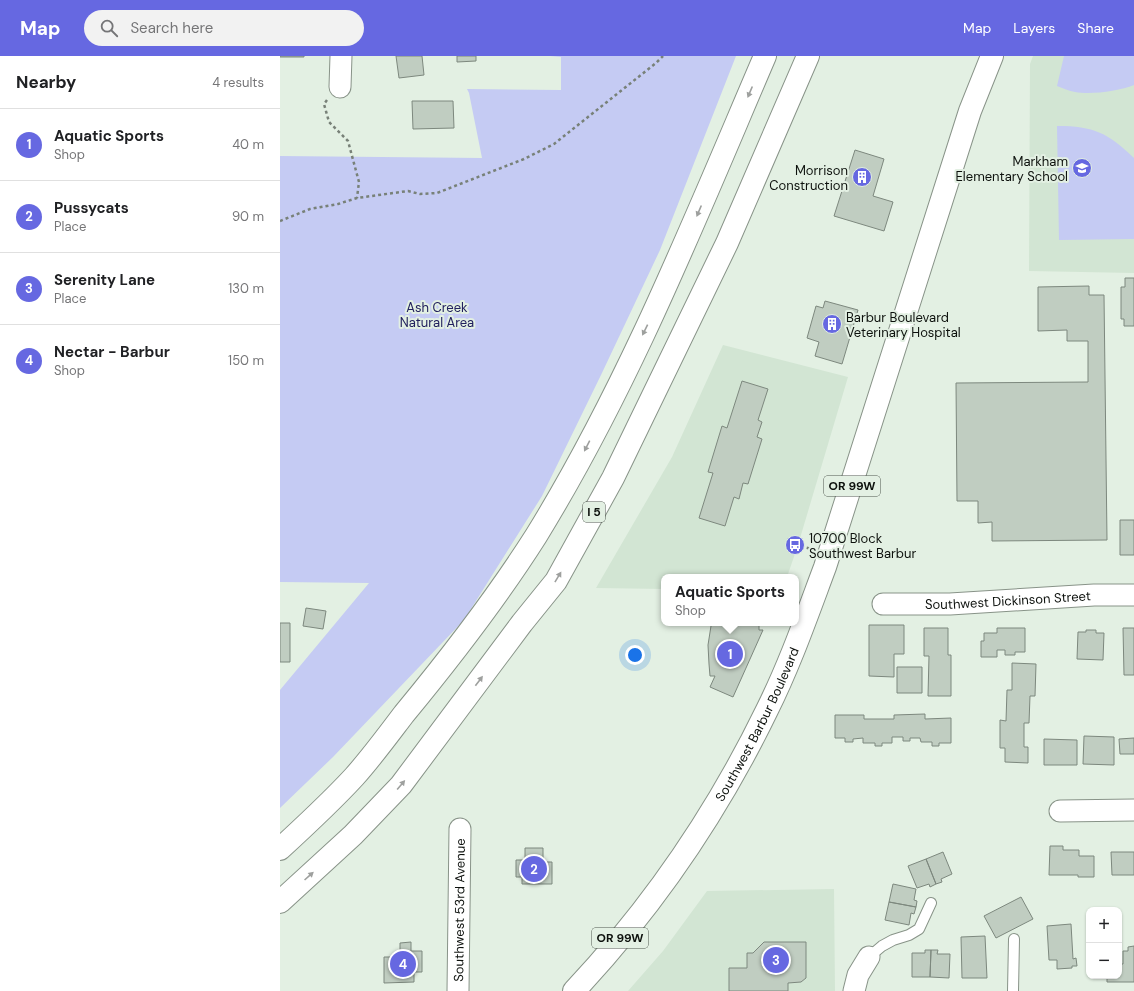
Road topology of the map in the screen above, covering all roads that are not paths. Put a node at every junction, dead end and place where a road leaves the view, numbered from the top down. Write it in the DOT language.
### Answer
graph roads {
  1 [pos="341,56"];
  2 [pos="765,56"];
  3 [pos="808,56"];
  4 [pos="992,56"];
  5 [pos="340,87"];
  6 [pos="1134,595"];
  7 [pos="883,604"];
  8 [pos="1134,810"];
  9 [pos="1060,811"];
  10 [pos="460,829"];
  11 [pos="280,849"];
  12 [pos="280,902"];
  13 [pos="931,903"];
  14 [pos="1014,939"];
  15 [pos="869,957"];
  16 [pos="572,989"];
  17 [pos="458,991"];
  18 [pos="854,991"];
  19 [pos="1013,991"];
  1 -- 5 [label="street"];
  2 -- 11 [label="main road, one-way"];
  12 -- 3 [label="main road, I 5, one-way"];
  4 -- 16 [label="main road, Southwest Barbur Boulevard / OR 99W"];
  6 -- 7 [label="street, Southwest Dickinson Street"];
  8 -- 9 [label="street"];
  10 -- 17 [label="street, Southwest 53rd Avenue"];
  13 -- 15 [label="lane"];
  14 -- 19 [label="lane"];
  15 -- 18 [label="street"];
}
